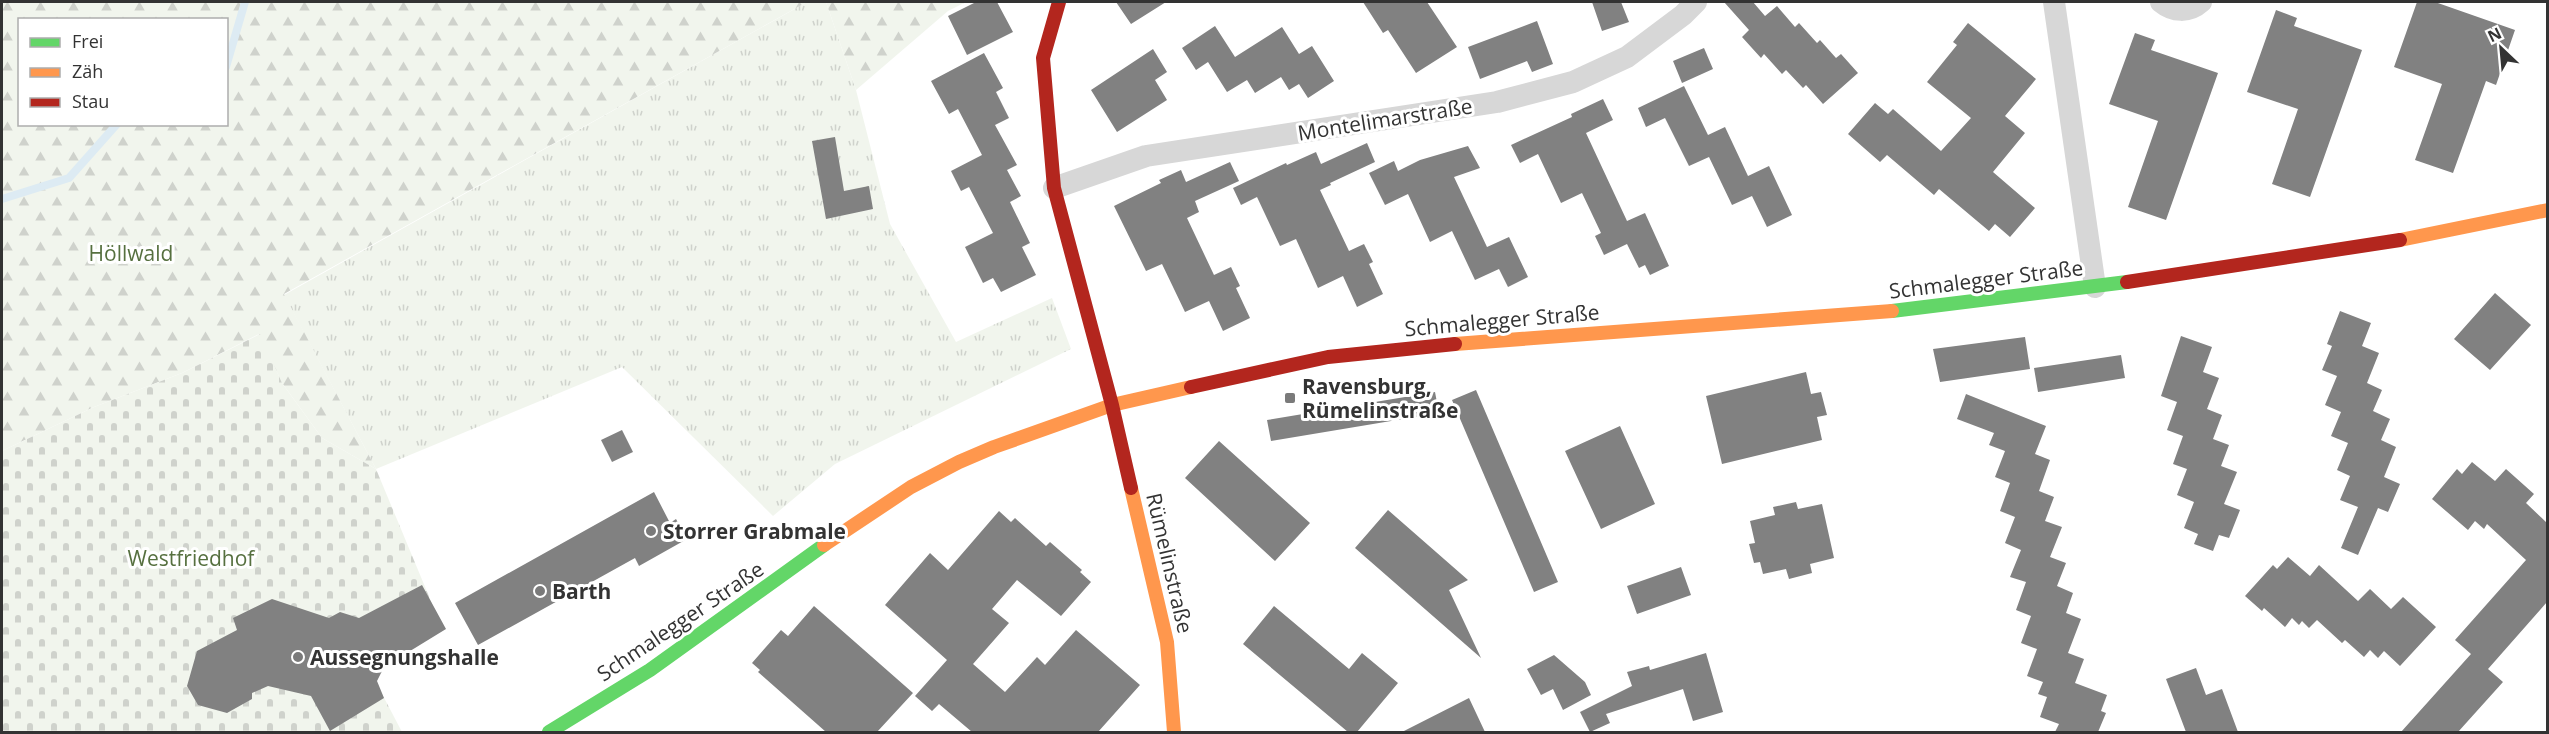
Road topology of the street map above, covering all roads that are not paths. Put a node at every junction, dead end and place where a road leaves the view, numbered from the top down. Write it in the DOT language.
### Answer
graph roads {
  1 [pos="1059,2"];
  2 [pos="1696,2"];
  3 [pos="2054,2"];
  4 [pos="2161,2"];
  5 [pos="2201,2"];
  6 [pos="1054,188"];
  7 [pos="2547,210"];
  8 [pos="2095,287"];
  9 [pos="1112,405"];
  10 [pos="549,732"];
  11 [pos="1174,732"];
  1 -- 6 [label="street, Rümelinstraße"];
  2 -- 6 [label="street, Montelimarstraße"];
  3 -- 8 [label="street"];
  4 -- 5 [label="street"];
  6 -- 9 [label="street, Rümelinstraße"];
  7 -- 8 [label="street, Schmalegger Straße"];
  8 -- 9 [label="street, Schmalegger Straße"];
  9 -- 10 [label="street, Schmalegger Straße"];
  9 -- 11 [label="street, Rümelinstraße"];
}
